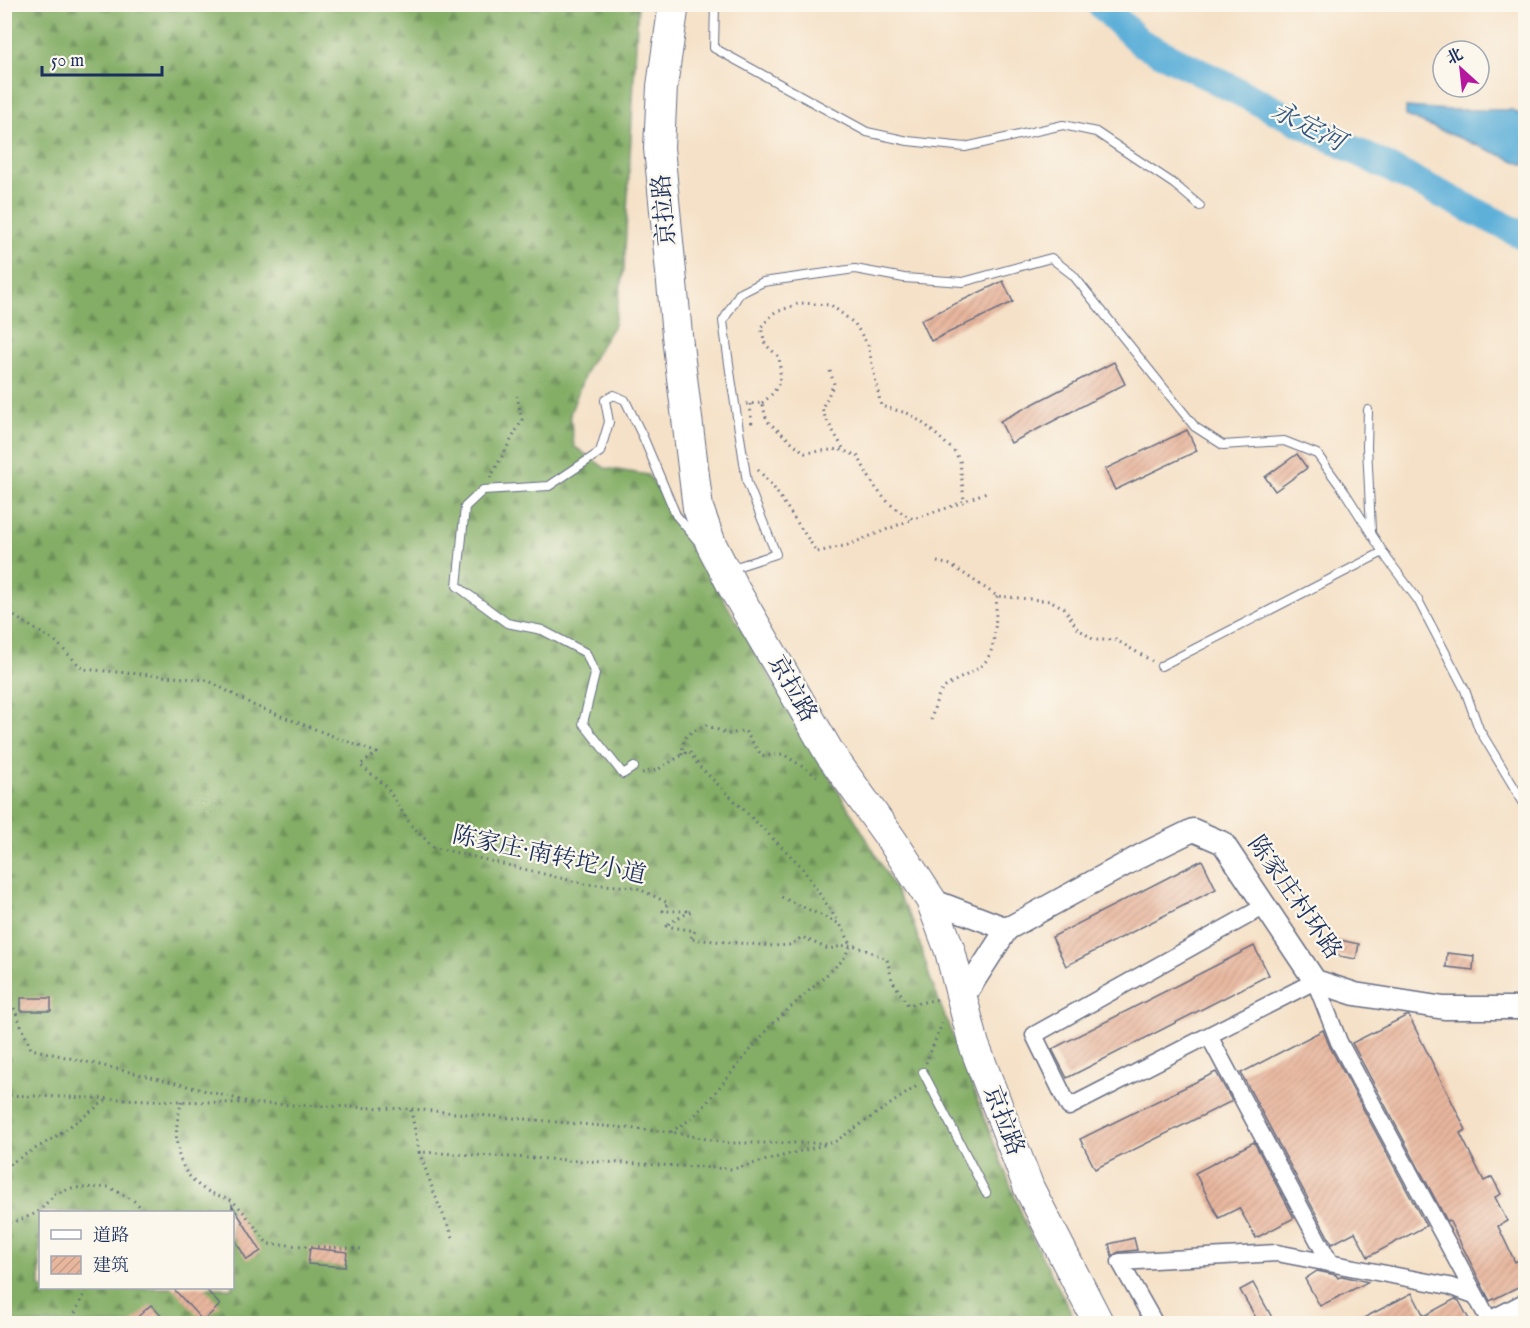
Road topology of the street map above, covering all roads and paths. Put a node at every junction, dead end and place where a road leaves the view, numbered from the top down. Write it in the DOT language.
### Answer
graph roads {
  1 [pos="674,4"];
  2 [pos="715,4"];
  3 [pos="1200,206"];
  4 [pos="830,371"];
  5 [pos="517,396"];
  6 [pos="735,404"];
  7 [pos="750,404"];
  8 [pos="762,404"];
  9 [pos="1368,410"];
  10 [pos="753,436"];
  11 [pos="845,452"];
  12 [pos="756,469"];
  13 [pos="483,490"];
  14 [pos="989,491"];
  15 [pos="964,501"];
  16 [pos="914,519"];
  17 [pos="1371,533"];
  18 [pos="711,544"];
  19 [pos="1383,552"];
  20 [pos="937,562"];
  21 [pos="724,571"];
  22 [pos="997,596"];
  23 [pos="4,610"];
  24 [pos="1161,666"];
  25 [pos="931,720"];
  26 [pos="681,756"];
  27 [pos="634,767"];
  28 [pos="819,777"];
  29 [pos="1526,807"];
  30 [pos="779,896"];
  31 [pos="931,900"];
  32 [pos="1265,906"];
  33 [pos="840,924"];
  34 [pos="1007,929"];
  35 [pos="851,944"];
  36 [pos="1315,981"];
  37 [pos="955,1000"];
  38 [pos="14,1008"];
  39 [pos="1526,1008"];
  40 [pos="1209,1036"];
  41 [pos="922,1072"];
  42 [pos="4,1095"];
  43 [pos="110,1098"];
  44 [pos="182,1101"];
  45 [pos="255,1104"];
  46 [pos="411,1109"];
  47 [pos="671,1132"];
  48 [pos="833,1143"];
  49 [pos="419,1152"];
  50 [pos="4,1167"];
  51 [pos="986,1193"];
  52 [pos="145,1211"];
  53 [pos="4,1222"];
  54 [pos="453,1237"];
  55 [pos="361,1249"];
  56 [pos="1330,1263"];
  57 [pos="86,1289"];
  58 [pos="1474,1295"];
  59 [pos="1526,1301"];
  60 [pos="1490,1322"];
  61 [pos="70,1323"];
  62 [pos="1099,1323"];
  63 [pos="1155,1323"];
  1 -- 18 [label="highway, 京拉路"];
  2 -- 3 [label="lane"];
  4 -- 11 [label="path"];
  5 -- 13 [label="path"];
  6 -- 7 [label="path"];
  6 -- 17 [label="lane"];
  6 -- 21 [label="lane"];
  7 -- 8 [label="path"];
  7 -- 10 [label="path"];
  8 -- 11 [label="path"];
  8 -- 15 [label="path"];
  9 -- 17 [label="lane"];
  11 -- 16 [label="path"];
  12 -- 16 [label="path"];
  13 -- 18 [label="lane"];
  13 -- 27 [label="lane"];
  14 -- 15 [label="path"];
  15 -- 16 [label="path"];
  17 -- 19 [label="lane"];
  18 -- 21 [label="highway, 京拉路"];
  19 -- 24 [label="lane"];
  19 -- 29 [label="lane"];
  20 -- 22 [label="path"];
  21 -- 31 [label="highway, 京拉路"];
  22 -- 24 [label="path"];
  22 -- 25 [label="path"];
  23 -- 35 [label="path, 陈家庄·南转坨小道"];
  26 -- 27 [label="path"];
  26 -- 28 [label="path"];
  26 -- 33 [label="path"];
  30 -- 33 [label="path"];
  31 -- 34 [label="street"];
  31 -- 37 [label="highway, 京拉路"];
  32 -- 34 [label="street, 陈家庄村环路"];
  32 -- 36 [label="street, 陈家庄村环路"];
  32 -- 40 [label="street"];
  33 -- 35 [label="path"];
  34 -- 37 [label="street"];
  35 -- 37 [label="path, 陈家庄·南转坨小道"];
  35 -- 47 [label="path"];
  36 -- 39 [label="street, 陈家庄村环路"];
  36 -- 40 [label="street"];
  36 -- 58 [label="street"];
  37 -- 41 [label="path"];
  37 -- 62 [label="highway, 京拉路"];
  38 -- 45 [label="path"];
  40 -- 56 [label="street"];
  41 -- 48 [label="path"];
  41 -- 51 [label="lane"];
  42 -- 43 [label="path"];
  43 -- 44 [label="path"];
  43 -- 50 [label="path"];
  44 -- 45 [label="path"];
  44 -- 55 [label="path"];
  45 -- 46 [label="path"];
  46 -- 47 [label="path"];
  46 -- 49 [label="path"];
  47 -- 48 [label="path"];
  48 -- 49 [label="path"];
  49 -- 54 [label="path"];
  52 -- 53 [label="path"];
  56 -- 58 [label="street"];
  56 -- 63 [label="street"];
  57 -- 61 [label="path"];
  58 -- 60 [label="street"];
  59 -- 60 [label="street"];
}
